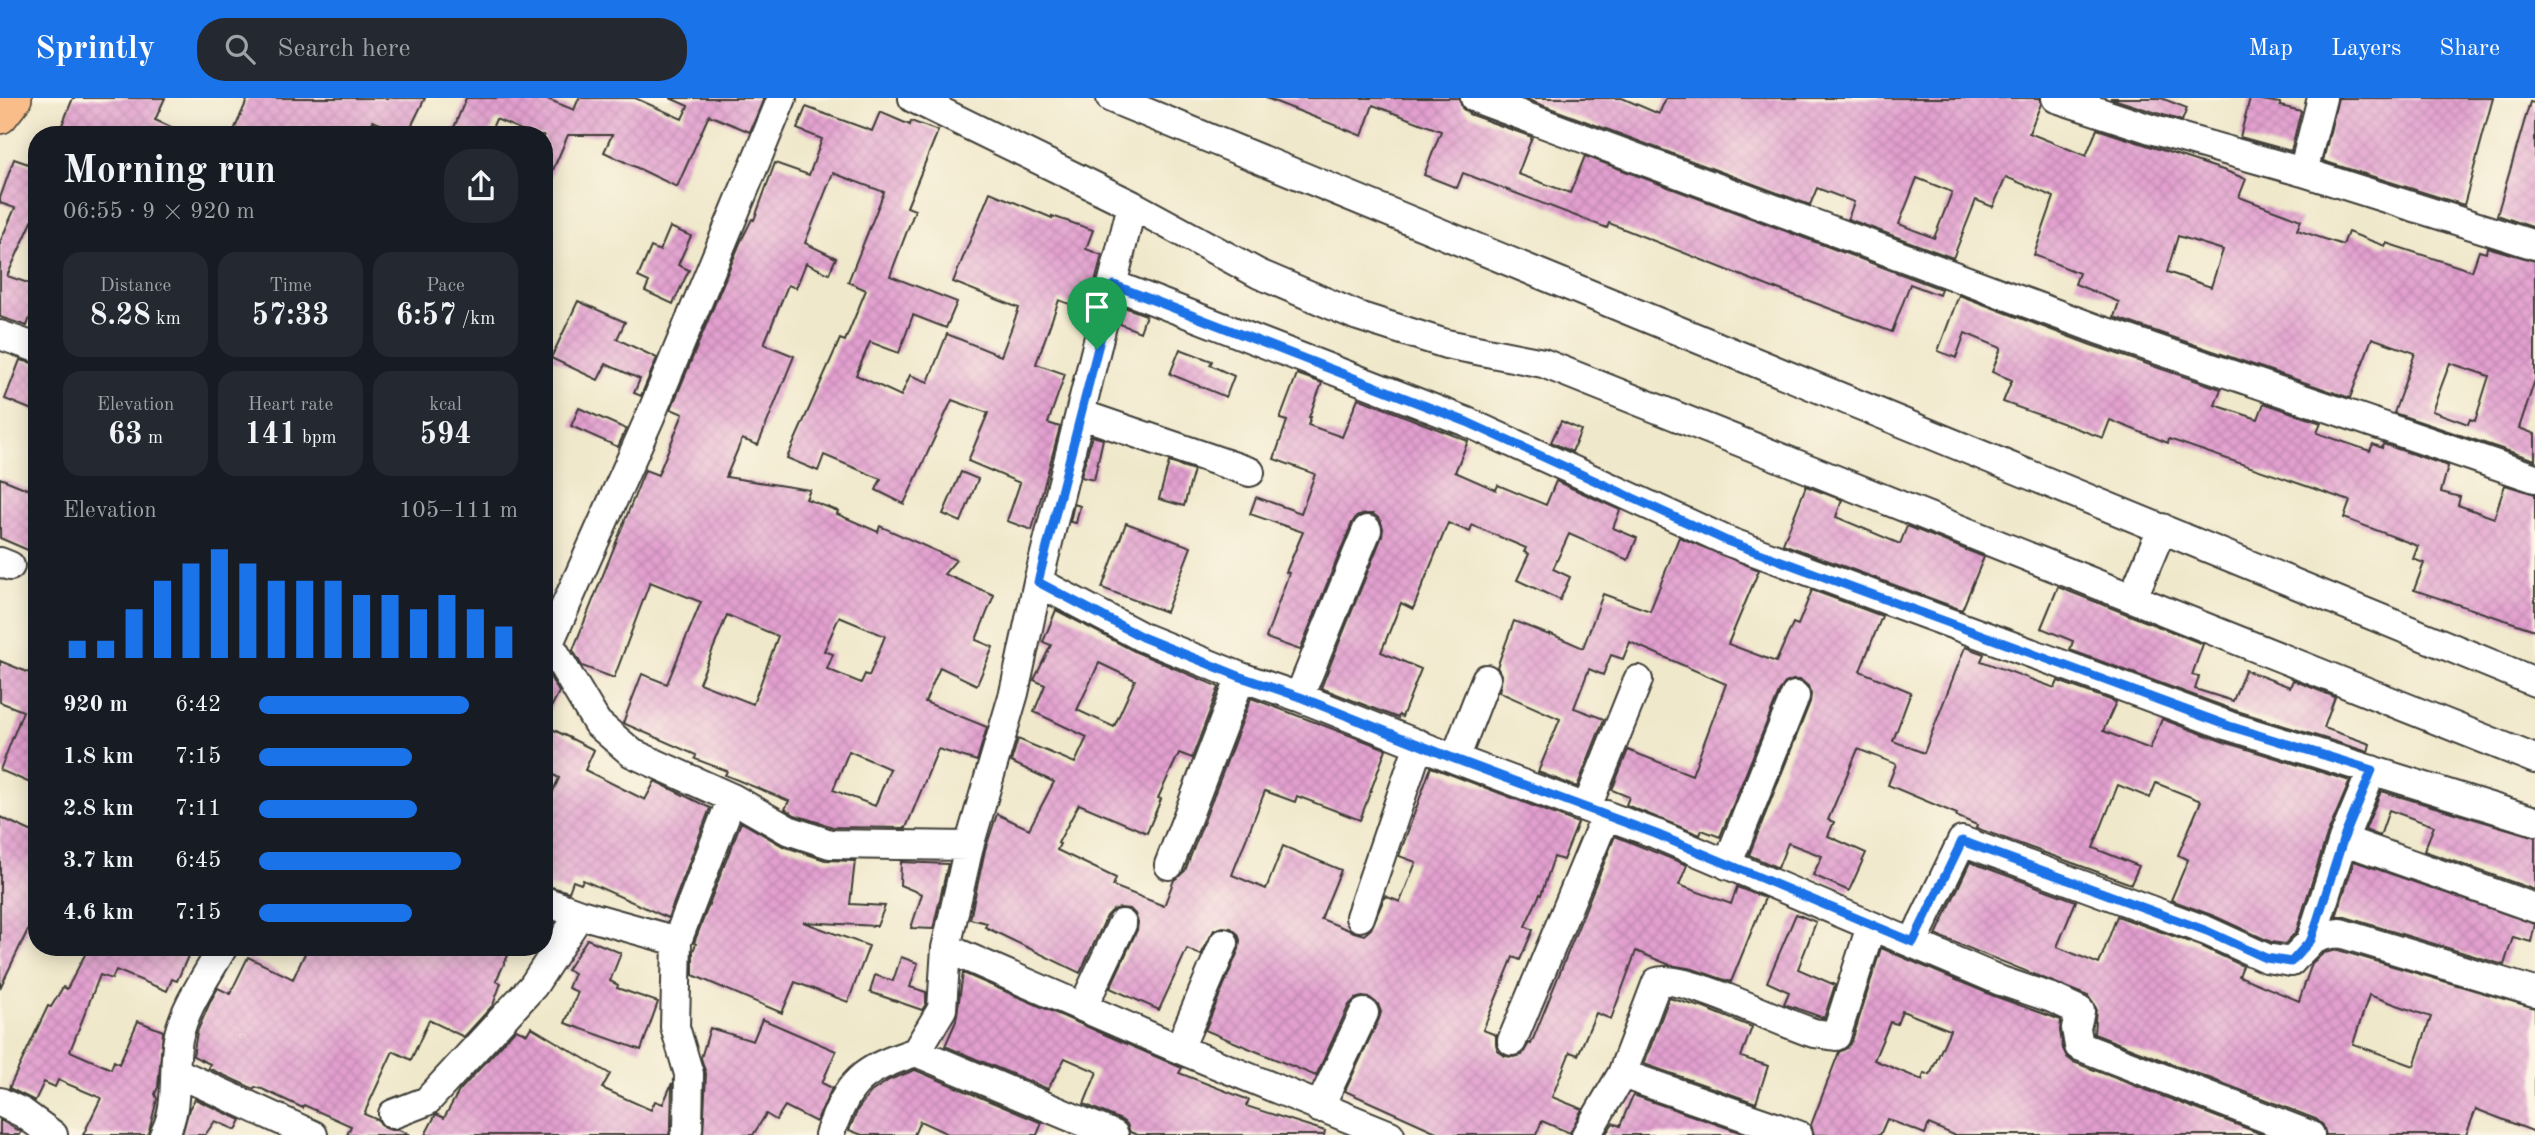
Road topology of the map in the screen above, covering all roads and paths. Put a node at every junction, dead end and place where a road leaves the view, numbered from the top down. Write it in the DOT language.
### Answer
graph roads {
  1 [pos="14,98"];
  2 [pos="782,98"];
  3 [pos="913,98"];
  4 [pos="1111,98"];
  5 [pos="1475,98"];
  6 [pos="2056,98"];
  7 [pos="2322,98"];
  8 [pos="1158,107"];
  9 [pos="0,116"];
  10 [pos="2303,172"];
  11 [pos="1132,205"];
  12 [pos="2535,245"];
  13 [pos="1114,285"];
  14 [pos="0,335"];
  15 [pos="28,345"];
  16 [pos="1080,414"];
  17 [pos="1250,472"];
  18 [pos="2535,478"];
  19 [pos="2162,528"];
  20 [pos="1367,530"];
  21 [pos="1038,582"];
  22 [pos="2133,597"];
  23 [pos="553,632"];
  24 [pos="553,654"];
  25 [pos="1241,677"];
  26 [pos="1486,679"];
  27 [pos="1638,680"];
  28 [pos="2535,682"];
  29 [pos="1795,696"];
  30 [pos="1300,697"];
  31 [pos="1419,744"];
  32 [pos="1455,759"];
  33 [pos="2535,759"];
  34 [pos="2372,770"];
  35 [pos="732,798"];
  36 [pos="1597,811"];
  37 [pos="2535,821"];
  38 [pos="2343,840"];
  39 [pos="969,846"];
  40 [pos="1169,865"];
  41 [pos="1727,865"];
  42 [pos="553,904"];
  43 [pos="2535,908"];
  44 [pos="580,914"];
  45 [pos="1360,917"];
  46 [pos="1122,924"];
  47 [pos="1871,926"];
  48 [pos="2311,940"];
  49 [pos="677,941"];
  50 [pos="1913,942"];
  51 [pos="1224,943"];
  52 [pos="946,948"];
  53 [pos="553,955"];
  54 [pos="218,956"];
  55 [pos="553,956"];
  56 [pos="2535,992"];
  57 [pos="1083,1007"];
  58 [pos="1364,1013"];
  59 [pos="1511,1041"];
  60 [pos="1179,1049"];
  61 [pos="916,1052"];
  62 [pos="176,1072"];
  63 [pos="1622,1074"];
  64 [pos="0,1102"];
  65 [pos="1319,1108"];
  66 [pos="393,1114"];
  67 [pos="691,1133"];
  68 [pos="53,1135"];
  69 [pos="164,1135"];
  70 [pos="313,1135"];
  71 [pos="829,1135"];
  72 [pos="1114,1135"];
  73 [pos="1390,1135"];
  74 [pos="1586,1135"];
  75 [pos="1798,1135"];
  76 [pos="2310,1135"];
  1 -- 9 [label="main road"];
  2 -- 23 [label="street"];
  3 -- 11 [label="street"];
  4 -- 8 [label="street"];
  5 -- 18 [label="street"];
  6 -- 10 [label="street"];
  7 -- 10 [label="street"];
  8 -- 19 [label="street"];
  10 -- 12 [label="street"];
  11 -- 13 [label="street"];
  11 -- 22 [label="street"];
  13 -- 16 [label="street"];
  13 -- 34 [label="street"];
  14 -- 15 [label="street"];
  16 -- 17 [label="street"];
  16 -- 21 [label="street"];
  19 -- 22 [label="street"];
  19 -- 28 [label="street"];
  20 -- 30 [label="street"];
  21 -- 25 [label="street"];
  21 -- 39 [label="street"];
  22 -- 33 [label="street"];
  24 -- 35 [label="street"];
  25 -- 30 [label="street"];
  25 -- 40 [label="street"];
  26 -- 32 [label="street"];
  27 -- 36 [label="street"];
  29 -- 41 [label="street"];
  30 -- 31 [label="street"];
  31 -- 32 [label="street"];
  31 -- 45 [label="street"];
  32 -- 36 [label="street"];
  34 -- 37 [label="street"];
  34 -- 38 [label="street"];
  35 -- 39 [label="street"];
  35 -- 49 [label="street"];
  36 -- 41 [label="street"];
  36 -- 59 [label="street"];
  38 -- 43 [label="street"];
  38 -- 48 [label="street"];
  39 -- 52 [label="street"];
  41 -- 47 [label="street"];
  42 -- 44 [label="street"];
  44 -- 49 [label="street"];
  44 -- 53 [label="street"];
  46 -- 57 [label="street"];
  47 -- 50 [label="street"];
  47 -- 63 [label="street"];
  48 -- 50 [label="street"];
  48 -- 56 [label="street"];
  49 -- 67 [label="street"];
  50 -- 76 [label="street"];
  51 -- 60 [label="street"];
  52 -- 57 [label="street"];
  52 -- 61 [label="street"];
  54 -- 62 [label="street"];
  55 -- 66 [label="street"];
  57 -- 60 [label="street"];
  58 -- 65 [label="street"];
  60 -- 65 [label="street"];
  61 -- 71 [label="street"];
  61 -- 72 [label="street"];
  62 -- 69 [label="street"];
  62 -- 70 [label="street"];
  63 -- 74 [label="street"];
  63 -- 75 [label="street"];
  64 -- 68 [label="street"];
  65 -- 73 [label="street"];
}
